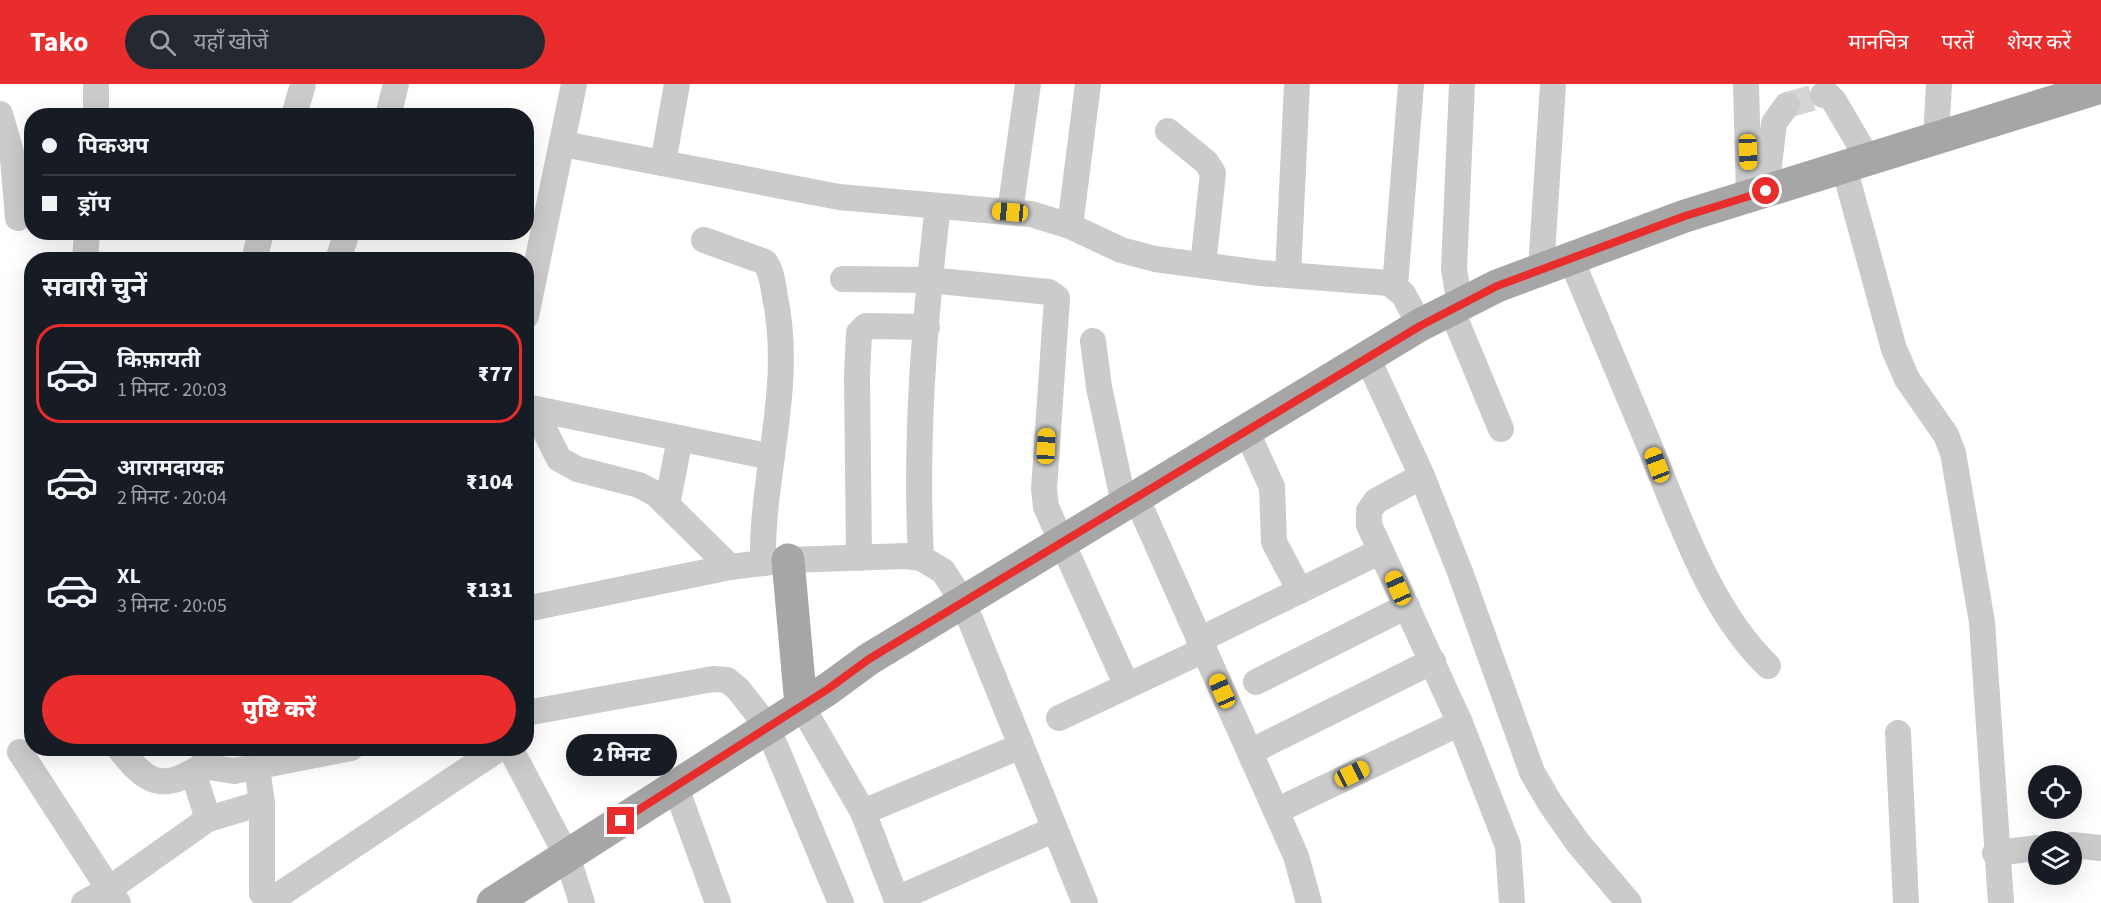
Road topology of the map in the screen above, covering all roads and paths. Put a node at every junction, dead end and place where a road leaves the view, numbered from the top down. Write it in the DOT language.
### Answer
graph roads {
  1 [pos="96,84"];
  2 [pos="303,84"];
  3 [pos="396,84"];
  4 [pos="574,84"];
  5 [pos="677,84"];
  6 [pos="1028,84"];
  7 [pos="1088,84"];
  8 [pos="1297,84"];
  9 [pos="1411,84"];
  10 [pos="1462,84"];
  11 [pos="1553,84"];
  12 [pos="1746,84"];
  13 [pos="1940,84"];
  14 [pos="2101,87"];
  15 [pos="1823,94"];
  16 [pos="1787,105"];
  17 [pos="96,108"];
  18 [pos="296,108"];
  19 [pos="390,108"];
  20 [pos="0,114"];
  21 [pos="1168,131"];
  22 [pos="1936,138"];
  23 [pos="563,144"];
  24 [pos="663,163"];
  25 [pos="1856,163"];
  26 [pos="1757,194"];
  27 [pos="938,206"];
  28 [pos="1010,212"];
  29 [pos="16,221"];
  30 [pos="1070,226"];
  31 [pos="704,240"];
  32 [pos="1556,264"];
  33 [pos="1203,265"];
  34 [pos="1288,275"];
  35 [pos="534,279"];
  36 [pos="843,279"];
  37 [pos="929,280"];
  38 [pos="1395,286"];
  39 [pos="1456,309"];
  40 [pos="1420,326"];
  41 [pos="927,327"];
  42 [pos="1093,341"];
  43 [pos="1367,357"];
  44 [pos="534,409"];
  45 [pos="534,416"];
  46 [pos="1500,429"];
  47 [pos="1246,430"];
  48 [pos="680,438"];
  49 [pos="772,457"];
  50 [pos="1422,477"];
  51 [pos="1130,501"];
  52 [pos="667,505"];
  53 [pos="1061,543"];
  54 [pos="1382,551"];
  55 [pos="859,558"];
  56 [pos="921,558"];
  57 [pos="787,561"];
  58 [pos="730,567"];
  59 [pos="1300,591"];
  60 [pos="963,602"];
  61 [pos="1407,606"];
  62 [pos="534,607"];
  63 [pos="1202,645"];
  64 [pos="1432,661"];
  65 [pos="1768,666"];
  66 [pos="1256,682"];
  67 [pos="1127,686"];
  68 [pos="814,697"];
  69 [pos="534,712"];
  70 [pos="1059,718"];
  71 [pos="1460,723"];
  72 [pos="767,726"];
  73 [pos="1898,733"];
  74 [pos="1021,746"];
  75 [pos="20,752"];
  76 [pos="1250,752"];
  77 [pos="125,756"];
  78 [pos="313,756"];
  79 [pos="488,756"];
  80 [pos="514,756"];
  81 [pos="202,762"];
  82 [pos="257,768"];
  83 [pos="675,785"];
  84 [pos="262,803"];
  85 [pos="1276,811"];
  86 [pos="863,812"];
  87 [pos="208,819"];
  88 [pos="1055,829"];
  89 [pos="2082,846"];
  90 [pos="2101,848"];
  91 [pos="2028,849"];
  92 [pos="1995,853"];
  93 [pos="567,856"];
  94 [pos="114,896"];
  95 [pos="898,901"];
  96 [pos="84,903"];
  97 [pos="268,903"];
  98 [pos="493,903"];
  99 [pos="582,903"];
  100 [pos="718,903"];
  101 [pos="841,903"];
  102 [pos="1085,903"];
  103 [pos="1309,903"];
  104 [pos="1512,903"];
  105 [pos="1629,903"];
  106 [pos="1906,903"];
  107 [pos="2001,903"];
  1 -- 17 [label="street"];
  2 -- 18 [label="street"];
  3 -- 19 [label="street"];
  4 -- 23 [label="street"];
  5 -- 24 [label="street"];
  6 -- 28 [label="street"];
  7 -- 30 [label="street"];
  8 -- 34 [label="street"];
  9 -- 38 [label="street"];
  10 -- 39 [label="street"];
  11 -- 32 [label="street"];
  12 -- 26 [label="street"];
  13 -- 22 [label="street"];
  14 -- 22 [label="main road"];
  15 -- 25 [label="street"];
  16 -- 26 [label="street"];
  20 -- 29 [label="street"];
  21 -- 33 [label="street"];
  22 -- 25 [label="main road"];
  23 -- 24 [label="street"];
  23 -- 35 [label="street"];
  24 -- 27 [label="street"];
  25 -- 26 [label="main road"];
  25 -- 92 [label="street"];
  26 -- 32 [label="main road"];
  27 -- 28 [label="street"];
  27 -- 37 [label="street"];
  28 -- 30 [label="street"];
  30 -- 33 [label="street"];
  31 -- 49 [label="street"];
  32 -- 39 [label="main road"];
  32 -- 65 [label="street"];
  33 -- 34 [label="street"];
  34 -- 38 [label="street"];
  36 -- 37 [label="street"];
  37 -- 41 [label="street"];
  37 -- 53 [label="street"];
  38 -- 40 [label="street"];
  39 -- 40 [label="main road"];
  39 -- 46 [label="street"];
  40 -- 43 [label="main road"];
  41 -- 55 [label="street"];
  41 -- 56 [label="street"];
  42 -- 51 [label="street"];
  43 -- 47 [label="main road"];
  43 -- 50 [label="street"];
  44 -- 48 [label="street"];
  45 -- 52 [label="street"];
  47 -- 51 [label="main road"];
  47 -- 59 [label="street"];
  48 -- 49 [label="street"];
  48 -- 52 [label="street"];
  49 -- 57 [label="street"];
  50 -- 54 [label="street"];
  50 -- 105 [label="street"];
  51 -- 53 [label="main road"];
  51 -- 63 [label="street"];
  52 -- 58 [label="street"];
  53 -- 60 [label="main road"];
  53 -- 67 [label="street"];
  54 -- 59 [label="street"];
  54 -- 61 [label="street"];
  55 -- 56 [label="street"];
  55 -- 57 [label="street"];
  56 -- 60 [label="street"];
  57 -- 58 [label="street"];
  57 -- 68 [label="main road"];
  58 -- 62 [label="street"];
  59 -- 63 [label="street"];
  60 -- 68 [label="main road"];
  60 -- 74 [label="street"];
  61 -- 64 [label="street"];
  61 -- 66 [label="street"];
  63 -- 67 [label="street"];
  63 -- 76 [label="street"];
  64 -- 71 [label="street"];
  64 -- 76 [label="street"];
  67 -- 70 [label="street"];
  68 -- 72 [label="main road"];
  68 -- 86 [label="street"];
  69 -- 72 [label="street"];
  71 -- 85 [label="street"];
  71 -- 104 [label="street"];
  72 -- 83 [label="main road"];
  72 -- 101 [label="street"];
  73 -- 106 [label="street"];
  74 -- 86 [label="street"];
  74 -- 88 [label="street"];
  75 -- 94 [label="street"];
  76 -- 85 [label="street"];
  77 -- 81 [label="street"];
  78 -- 82 [label="street"];
  79 -- 97 [label="street"];
  80 -- 93 [label="street"];
  81 -- 82 [label="street"];
  81 -- 87 [label="street"];
  82 -- 84 [label="street"];
  83 -- 93 [label="main road"];
  83 -- 100 [label="street"];
  84 -- 87 [label="street"];
  84 -- 97 [label="street"];
  85 -- 103 [label="street"];
  86 -- 95 [label="street"];
  87 -- 94 [label="street"];
  88 -- 95 [label="street"];
  88 -- 102 [label="street"];
  89 -- 90 [label="street"];
  91 -- 92 [label="street"];
  92 -- 107 [label="street"];
  93 -- 98 [label="main road"];
  93 -- 99 [label="street"];
  94 -- 96 [label="street"];
}
